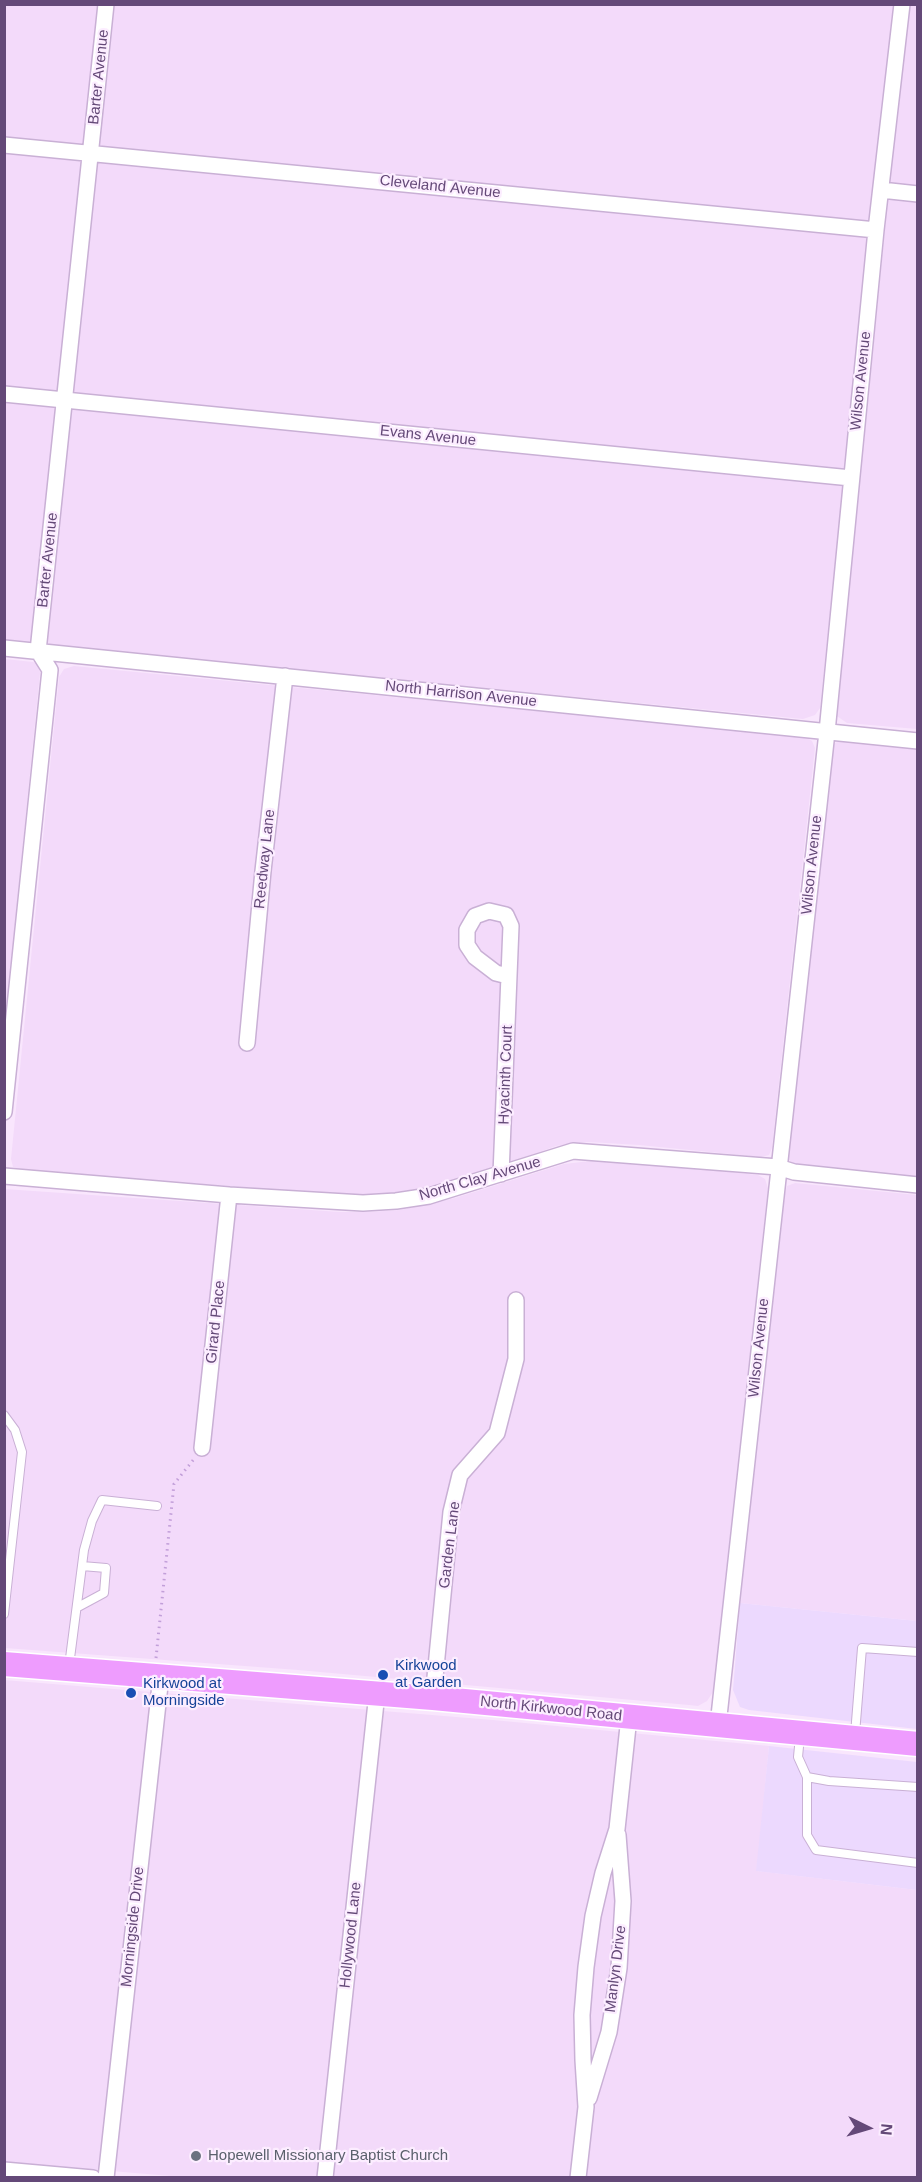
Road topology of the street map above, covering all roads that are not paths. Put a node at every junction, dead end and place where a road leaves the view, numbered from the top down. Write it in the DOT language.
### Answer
graph roads {
  1 [pos="106,4"];
  2 [pos="902,4"];
  3 [pos="4,145"];
  4 [pos="91,152"];
  5 [pos="881,190"];
  6 [pos="918,194"];
  7 [pos="876,230"];
  8 [pos="4,394"];
  9 [pos="64,400"];
  10 [pos="851,478"];
  11 [pos="4,648"];
  12 [pos="38,651"];
  13 [pos="285,676"];
  14 [pos="826,732"];
  15 [pos="918,741"];
  16 [pos="508,976"];
  17 [pos="247,1043"];
  18 [pos="4,1112"];
  19 [pos="778,1167"];
  20 [pos="501,1174"];
  21 [pos="4,1176"];
  22 [pos="918,1185"];
  23 [pos="230,1195"];
  24 [pos="516,1300"];
  25 [pos="4,1415"];
  26 [pos="202,1448"];
  27 [pos="157,1506"];
  28 [pos="82,1566"];
  29 [pos="78,1607"];
  30 [pos="4,1614"];
  31 [pos="918,1652"];
  32 [pos="4,1664"];
  33 [pos="69,1670"];
  34 [pos="157,1676"];
  35 [pos="377,1693"];
  36 [pos="433,1698"];
  37 [pos="629,1716"];
  38 [pos="718,1725"];
  39 [pos="801,1733"];
  40 [pos="855,1738"];
  41 [pos="918,1744"];
  42 [pos="807,1777"];
  43 [pos="918,1787"];
  44 [pos="617,1829"];
  45 [pos="918,1863"];
  46 [pos="586,2107"];
  47 [pos="4,2170"];
  48 [pos="93,2178"];
  49 [pos="106,2178"];
  50 [pos="325,2178"];
  51 [pos="578,2178"];
  1 -- 4 [label="street, Barter Avenue"];
  2 -- 5 [label="street, Wilson Avenue"];
  3 -- 4 [label="street, Cleveland Avenue"];
  4 -- 7 [label="street, Cleveland Avenue"];
  4 -- 9 [label="street, Barter Avenue"];
  5 -- 6 [label="street"];
  5 -- 7 [label="street, Wilson Avenue"];
  7 -- 10 [label="street, Wilson Avenue"];
  8 -- 9 [label="street, Evans Avenue"];
  9 -- 10 [label="street, Evans Avenue"];
  9 -- 12 [label="street, Barter Avenue"];
  10 -- 14 [label="street, Wilson Avenue"];
  11 -- 12 [label="street, North Harrison Avenue"];
  12 -- 13 [label="street, North Harrison Avenue"];
  12 -- 18 [label="street, Barter Avenue"];
  13 -- 14 [label="street, North Harrison Avenue"];
  13 -- 17 [label="street, Reedway Lane"];
  14 -- 15 [label="street, North Harrison Avenue"];
  14 -- 19 [label="street, Wilson Avenue"];
  16 -- 20 [label="street, Hyacinth Court"];
  19 -- 20 [label="street, North Clay Avenue"];
  19 -- 22 [label="street, North Clay Avenue"];
  19 -- 38 [label="street, Wilson Avenue"];
  20 -- 23 [label="street, North Clay Avenue"];
  21 -- 23 [label="street, North Clay Avenue"];
  23 -- 26 [label="street, Girard Place"];
  24 -- 36 [label="street, Garden Lane"];
  25 -- 30 [label="lane"];
  27 -- 28 [label="lane"];
  28 -- 29 [label="lane"];
  28 -- 29 [label="lane"];
  29 -- 33 [label="lane"];
  31 -- 40 [label="lane"];
  32 -- 33 [label="main road, North Kirkwood Road"];
  33 -- 34 [label="main road, North Kirkwood Road"];
  34 -- 35 [label="main road, North Kirkwood Road"];
  34 -- 49 [label="street, Morningside Drive"];
  35 -- 36 [label="main road, North Kirkwood Road"];
  35 -- 50 [label="street, Hollywood Lane"];
  36 -- 37 [label="main road, North Kirkwood Road"];
  37 -- 38 [label="main road, North Kirkwood Road"];
  37 -- 44 [label="street, Manlyn Drive"];
  38 -- 39 [label="main road, North Kirkwood Road"];
  39 -- 40 [label="main road, North Kirkwood Road"];
  39 -- 42 [label="lane"];
  40 -- 41 [label="main road, North Kirkwood Road"];
  42 -- 43 [label="lane"];
  42 -- 45 [label="lane"];
  44 -- 46 [label="street, Manlyn Drive"];
  44 -- 46 [label="street, Manlyn Drive"];
  46 -- 51 [label="street, Manlyn Drive"];
  47 -- 48 [label="street"];
}
